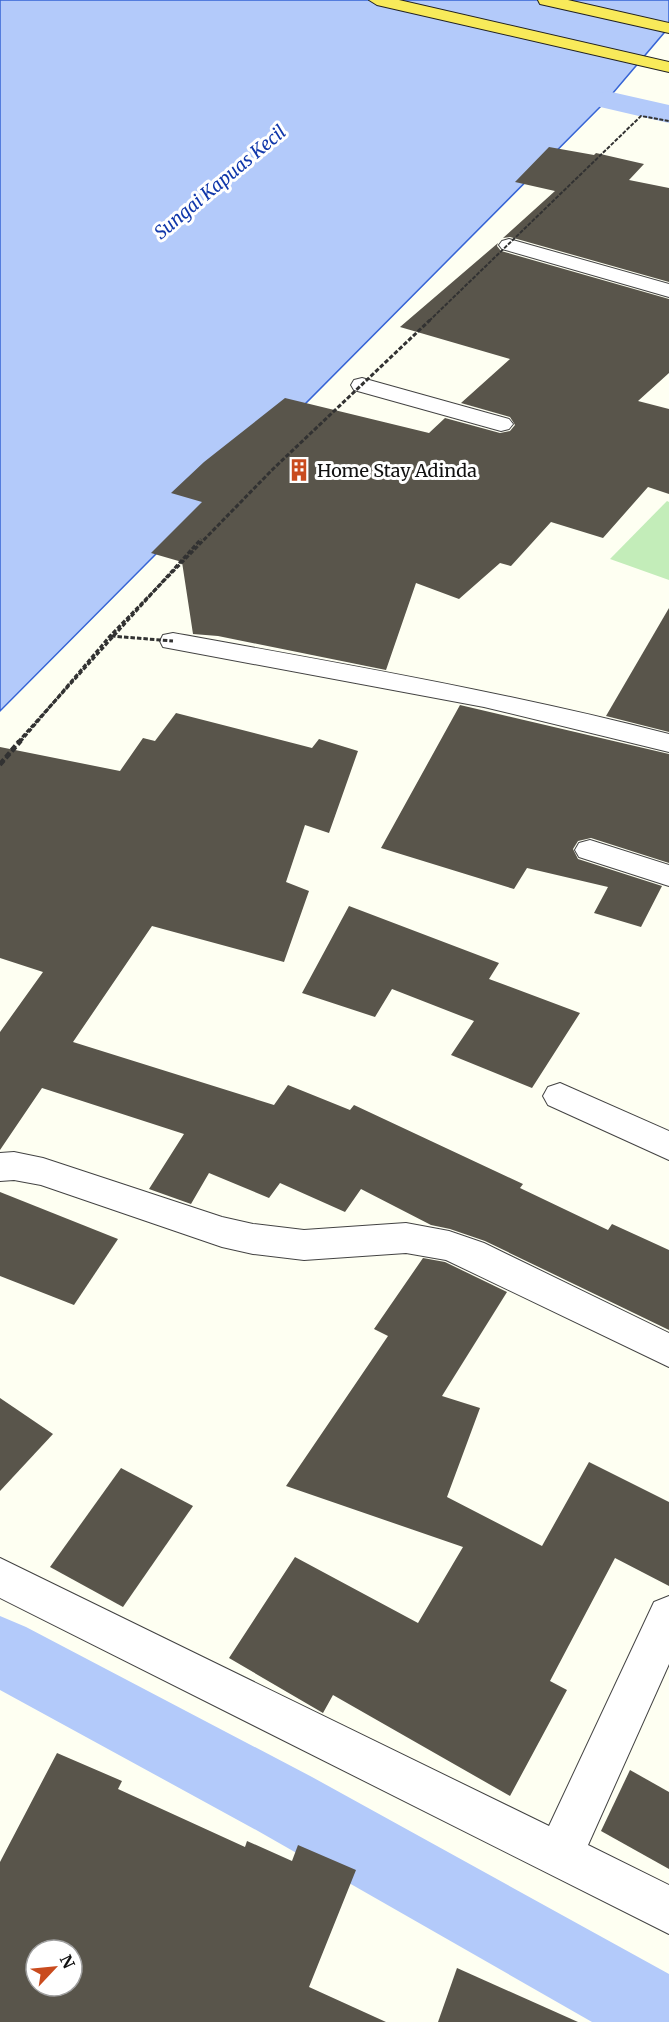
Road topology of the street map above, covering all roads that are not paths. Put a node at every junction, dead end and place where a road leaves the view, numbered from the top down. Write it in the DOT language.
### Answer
graph roads {
  1 [pos="377,0"];
  2 [pos="546,0"];
  3 [pos="669,28"];
  4 [pos="669,67"];
  5 [pos="509,245"];
  6 [pos="669,291"];
  7 [pos="362,385"];
  8 [pos="501,424"];
  9 [pos="173,641"];
  10 [pos="669,743"];
  11 [pos="590,850"];
  12 [pos="669,876"];
  13 [pos="560,1096"];
  14 [pos="669,1146"];
  15 [pos="0,1167"];
  16 [pos="669,1351"];
  17 [pos="0,1577"];
  18 [pos="669,1616"];
  19 [pos="559,1856"];
  20 [pos="669,1910"];
  1 -- 4 [label="highway"];
  2 -- 3 [label="highway"];
  5 -- 6 [label="street"];
  7 -- 8 [label="street"];
  9 -- 10 [label="street"];
  11 -- 12 [label="street"];
  13 -- 14 [label="street"];
  15 -- 16 [label="street"];
  17 -- 19 [label="street"];
  18 -- 19 [label="street"];
  19 -- 20 [label="street"];
}
